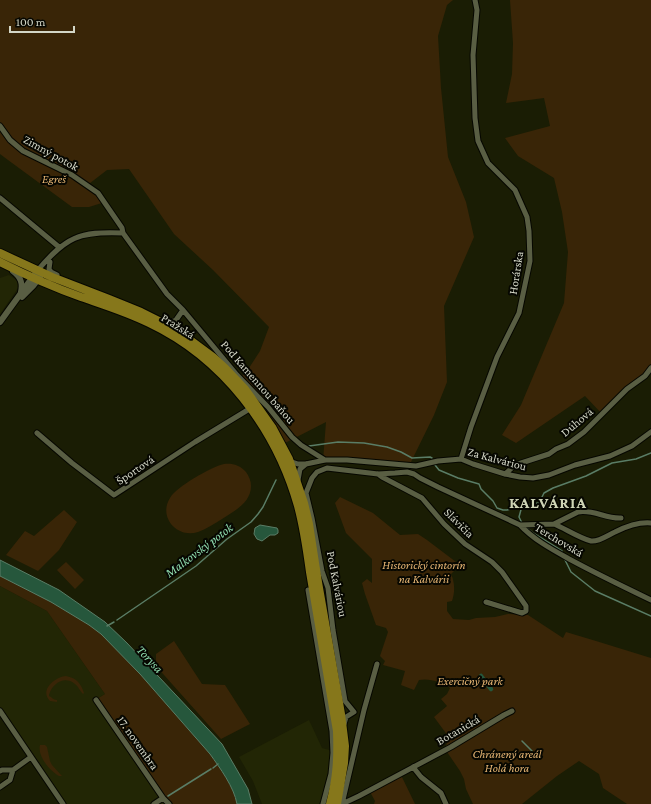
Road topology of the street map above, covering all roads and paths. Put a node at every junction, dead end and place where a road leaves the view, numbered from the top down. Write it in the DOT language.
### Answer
graph roads {
  1 [pos="475,0"];
  2 [pos="0,126"];
  3 [pos="0,198"];
  4 [pos="123,233"];
  5 [pos="59,247"];
  6 [pos="54,252"];
  7 [pos="0,253"];
  8 [pos="0,262"];
  9 [pos="50,262"];
  10 [pos="37,278"];
  11 [pos="96,293"];
  12 [pos="20,294"];
  13 [pos="183,310"];
  14 [pos="9,311"];
  15 [pos="176,320"];
  16 [pos="0,322"];
  17 [pos="165,324"];
  18 [pos="177,331"];
  19 [pos="651,368"];
  20 [pos="250,408"];
  21 [pos="651,432"];
  22 [pos="37,433"];
  23 [pos="464,449"];
  24 [pos="315,454"];
  25 [pos="278,455"];
  26 [pos="461,459"];
  27 [pos="325,460"];
  28 [pos="469,461"];
  29 [pos="308,464"];
  30 [pos="416,466"];
  31 [pos="297,467"];
  32 [pos="327,468"];
  33 [pos="378,474"];
  34 [pos="414,474"];
  35 [pos="505,474"];
  36 [pos="288,479"];
  37 [pos="621,518"];
  38 [pos="651,523"];
  39 [pos="554,524"];
  40 [pos="523,525"];
  41 [pos="308,590"];
  42 [pos="651,600"];
  43 [pos="486,602"];
  44 [pos="377,664"];
  45 [pos="96,700"];
  46 [pos="364,710"];
  47 [pos="0,711"];
  48 [pos="512,711"];
  49 [pos="354,712"];
  50 [pos="338,714"];
  51 [pos="344,730"];
  52 [pos="31,758"];
  53 [pos="413,767"];
  54 [pos="13,770"];
  55 [pos="0,771"];
  56 [pos="0,787"];
  57 [pos="163,798"];
  58 [pos="63,804"];
  59 [pos="154,804"];
  60 [pos="169,804"];
  61 [pos="323,804"];
  62 [pos="330,804"];
  63 [pos="337,804"];
  64 [pos="342,804"];
  65 [pos="446,804"];
  1 -- 23 [label="street, Horárska"];
  2 -- 4 [label="street, Zimný potok"];
  3 -- 5 [label="street"];
  4 -- 5 [label="street"];
  4 -- 13 [label="street, Pod Kamennou baňou"];
  5 -- 6 [label="street"];
  6 -- 9 [label="street"];
  6 -- 10 [label="street"];
  7 -- 10 [label="main road, Pražská"];
  8 -- 10 [label="main road, Pražská"];
  8 -- 12 [label="street"];
  9 -- 10 [label="street"];
  9 -- 11 [label="street, Pražská"];
  10 -- 11 [label="main road, Pražská"];
  10 -- 12 [label="street"];
  10 -- 14 [label="street"];
  10 -- 20 [label="main road, Pražská"];
  11 -- 17 [label="main road, Pražská"];
  12 -- 14 [label="street"];
  13 -- 15 [label="street"];
  13 -- 24 [label="street, Pod Kamennou baňou"];
  14 -- 16 [label="street"];
  15 -- 17 [label="street"];
  15 -- 18 [label="street"];
  17 -- 18 [label="main road, Pražská"];
  18 -- 31 [label="main road, Pražská"];
  19 -- 35 [label="street, Dúhová"];
  20 -- 22 [label="street, Športová"];
  20 -- 25 [label="main road, Pražská"];
  21 -- 35 [label="street, Za Kalváriou"];
  23 -- 26 [label="street, Horárska"];
  23 -- 28 [label="street"];
  24 -- 27 [label="street, Pod Kamennou baňou"];
  24 -- 29 [label="street"];
  25 -- 31 [label="street"];
  25 -- 36 [label="main road, Pražská"];
  26 -- 30 [label="street, Za Kalváriou"];
  26 -- 35 [label="street, Za Kalváriou"];
  27 -- 29 [label="street, Za Kalváriou"];
  27 -- 30 [label="street, Za Kalváriou"];
  27 -- 32 [label="street"];
  29 -- 31 [label="street, Za Kalváriou"];
  30 -- 34 [label="street"];
  31 -- 36 [label="street"];
  31 -- 50 [label="main road, Pod Kalváriou"];
  32 -- 33 [label="street, Slávičia"];
  32 -- 49 [label="street, Pod Kalváriou"];
  33 -- 34 [label="street, Terchovská"];
  33 -- 43 [label="street, Slávičia"];
  34 -- 40 [label="street, Terchovská"];
  36 -- 50 [label="main road, Pod Kalváriou"];
  37 -- 39 [label="street"];
  38 -- 39 [label="street"];
  39 -- 40 [label="street"];
  40 -- 42 [label="street, Terchovská"];
  41 -- 61 [label="street"];
  44 -- 46 [label="street"];
  45 -- 57 [label="street, 17. novembra"];
  46 -- 49 [label="street"];
  46 -- 64 [label="street"];
  47 -- 52 [label="street"];
  48 -- 53 [label="street, Botanická"];
  49 -- 50 [label="street"];
  49 -- 51 [label="street"];
  50 -- 51 [label="main road, Pod Kalváriou"];
  50 -- 62 [label="main road, Pod Kalváriou"];
  51 -- 63 [label="main road, Pod Kalváriou"];
  52 -- 54 [label="street"];
  52 -- 58 [label="street"];
  53 -- 64 [label="street, Botanická"];
  53 -- 65 [label="street"];
  54 -- 55 [label="street"];
  54 -- 56 [label="street"];
  57 -- 59 [label="street"];
  57 -- 60 [label="street, 17. novembra"];
}
